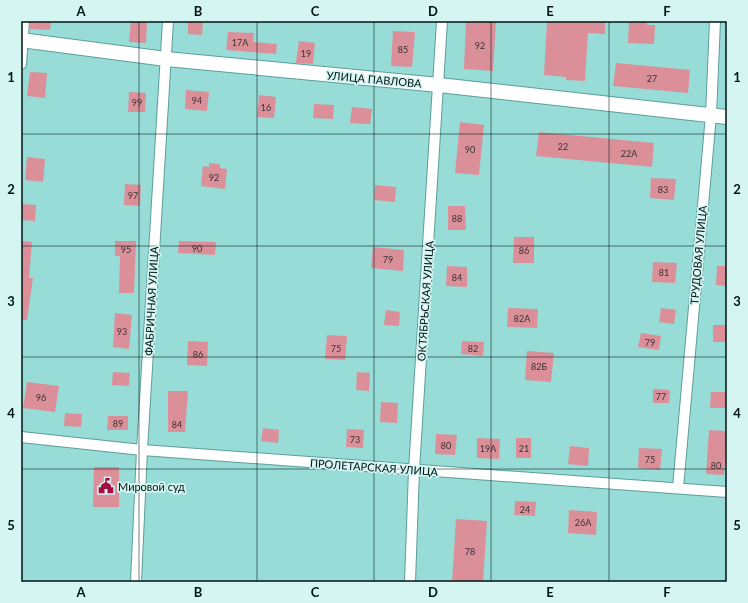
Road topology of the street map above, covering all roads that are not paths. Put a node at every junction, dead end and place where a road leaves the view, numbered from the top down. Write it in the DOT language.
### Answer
graph roads {
  1 [pos="24,21"];
  2 [pos="168,21"];
  3 [pos="442,21"];
  4 [pos="715,21"];
  5 [pos="22,40"];
  6 [pos="166,59"];
  7 [pos="21,64"];
  8 [pos="439,85"];
  9 [pos="711,115"];
  10 [pos="727,117"];
  11 [pos="21,438"];
  12 [pos="142,450"];
  13 [pos="414,470"];
  14 [pos="678,488"];
  15 [pos="727,492"];
  16 [pos="136,582"];
  17 [pos="410,582"];
  1 -- 5 [label="street"];
  2 -- 6 [label="street, ФАБРИЧНАЯ УЛИЦА"];
  3 -- 8 [label="street, ОКТЯБРЬСКАЯ УЛИЦА"];
  4 -- 9 [label="street, ТРУДОВАЯ УЛИЦА"];
  5 -- 6 [label="street, УЛИЦА ПАВЛОВА"];
  5 -- 7 [label="street"];
  6 -- 8 [label="street, УЛИЦА ПАВЛОВА"];
  6 -- 12 [label="street, ФАБРИЧНАЯ УЛИЦА"];
  8 -- 9 [label="street, УЛИЦА ПАВЛОВА"];
  8 -- 13 [label="street, ОКТЯБРЬСКАЯ УЛИЦА"];
  9 -- 10 [label="street, УЛИЦА ПАВЛОВА"];
  9 -- 14 [label="street, ТРУДОВАЯ УЛИЦА"];
  11 -- 12 [label="street, ПРОЛЕТАРСКАЯ УЛИЦА"];
  12 -- 13 [label="street, ПРОЛЕТАРСКАЯ УЛИЦА"];
  12 -- 16 [label="street, ФАБРИЧНАЯ УЛИЦА"];
  13 -- 14 [label="street, ПРОЛЕТАРСКАЯ УЛИЦА"];
  13 -- 17 [label="street, ОКТЯБРЬСКАЯ УЛИЦА"];
  14 -- 15 [label="street, ПРОЛЕТАРСКАЯ УЛИЦА"];
}
